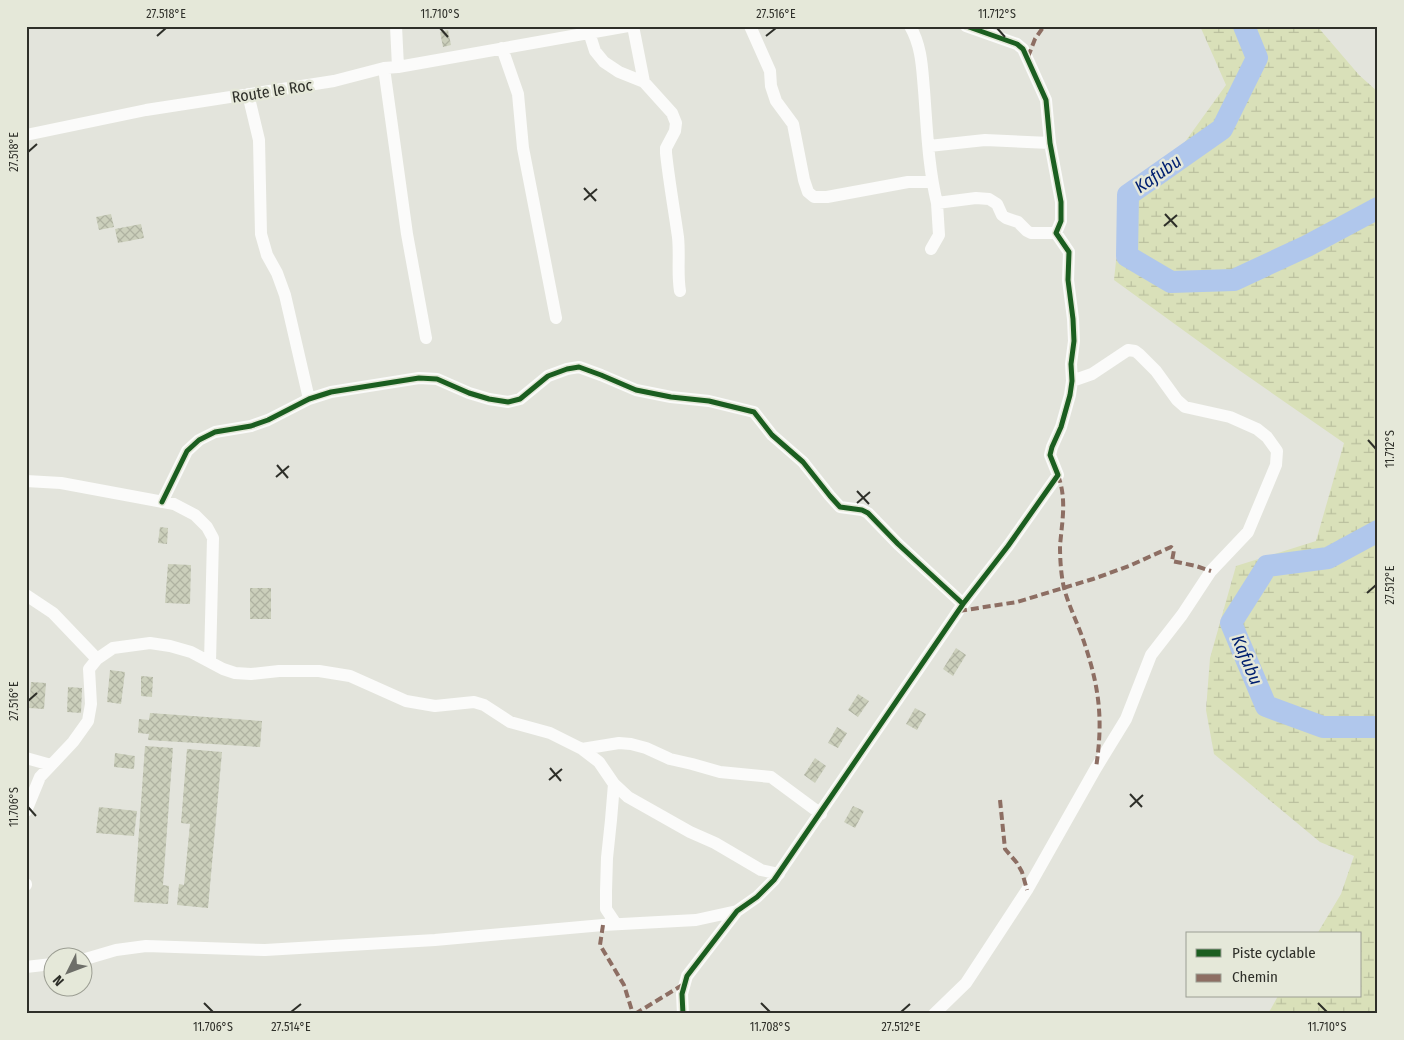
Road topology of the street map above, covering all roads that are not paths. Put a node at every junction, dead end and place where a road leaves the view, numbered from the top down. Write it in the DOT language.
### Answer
graph roads {
  1 [pos="396,26"];
  2 [pos="628,26"];
  3 [pos="633,26"];
  4 [pos="750,26"];
  5 [pos="910,26"];
  6 [pos="966,26"];
  7 [pos="588,30"];
  8 [pos="502,48"];
  9 [pos="398,67"];
  10 [pos="384,68"];
  11 [pos="644,82"];
  12 [pos="248,94"];
  13 [pos="26,135"];
  14 [pos="1050,143"];
  15 [pos="929,146"];
  16 [pos="932,182"];
  17 [pos="937,203"];
  18 [pos="1056,233"];
  19 [pos="931,249"];
  20 [pos="680,291"];
  21 [pos="556,318"];
  22 [pos="426,338"];
  23 [pos="1072,381"];
  24 [pos="309,399"];
  25 [pos="26,481"];
  26 [pos="162,502"];
  27 [pos="26,595"];
  28 [pos="964,604"];
  29 [pos="97,659"];
  30 [pos="210,662"];
  31 [pos="582,749"];
  32 [pos="26,758"];
  33 [pos="51,765"];
  34 [pos="614,784"];
  35 [pos="26,811"];
  36 [pos="821,814"];
  37 [pos="779,874"];
  38 [pos="737,911"];
  39 [pos="616,924"];
  40 [pos="92,957"];
  41 [pos="42,965"];
  42 [pos="26,967"];
  43 [pos="684,1014"];
  44 [pos="934,1014"];
  1 -- 9 [label="street"];
  2 -- 7 [label="street, Route le Roc"];
  3 -- 11 [label="street"];
  4 -- 16 [label="street"];
  5 -- 15 [label="street"];
  6 -- 14 [label="street"];
  7 -- 8 [label="street, Route le Roc"];
  7 -- 11 [label="street"];
  8 -- 9 [label="street, Route le Roc"];
  8 -- 21 [label="street"];
  9 -- 10 [label="street, Route le Roc"];
  10 -- 12 [label="street, Route le Roc"];
  10 -- 22 [label="street"];
  11 -- 20 [label="street"];
  12 -- 13 [label="street, Route le Roc"];
  12 -- 24 [label="street"];
  14 -- 15 [label="street"];
  14 -- 18 [label="street"];
  15 -- 16 [label="street"];
  16 -- 17 [label="street"];
  17 -- 18 [label="street"];
  17 -- 19 [label="street"];
  18 -- 23 [label="street"];
  23 -- 28 [label="street"];
  23 -- 44 [label="street"];
  24 -- 26 [label="street"];
  24 -- 28 [label="street"];
  25 -- 26 [label="street"];
  26 -- 30 [label="street"];
  27 -- 29 [label="street"];
  28 -- 36 [label="street"];
  29 -- 30 [label="street"];
  29 -- 33 [label="street"];
  30 -- 31 [label="street"];
  31 -- 34 [label="street"];
  31 -- 36 [label="street"];
  32 -- 33 [label="street"];
  33 -- 35 [label="street"];
  34 -- 37 [label="street"];
  34 -- 39 [label="street"];
  36 -- 37 [label="street"];
  37 -- 38 [label="street"];
  38 -- 39 [label="street"];
  38 -- 43 [label="street"];
  39 -- 40 [label="street"];
  41 -- 42 [label="street"];
}
